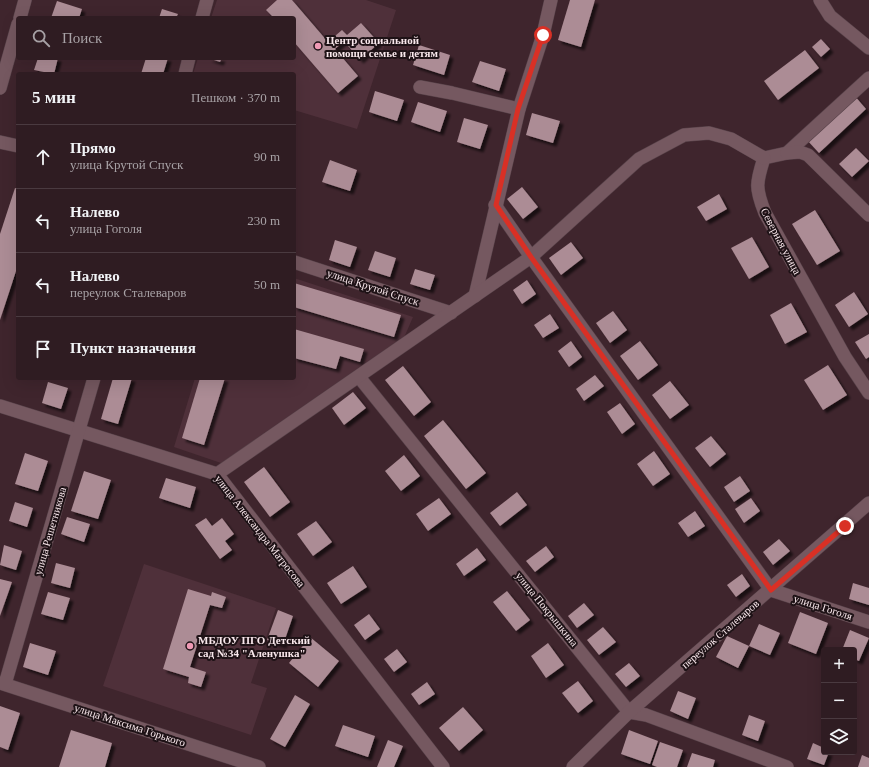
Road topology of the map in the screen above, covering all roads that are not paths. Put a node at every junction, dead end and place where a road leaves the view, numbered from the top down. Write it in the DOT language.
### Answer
graph roads {
  1 [pos="25,0"];
  2 [pos="207,0"];
  3 [pos="551,0"];
  4 [pos="820,0"];
  5 [pos="21,16"];
  6 [pos="203,16"];
  7 [pos="16,31"];
  8 [pos="869,48"];
  9 [pos="188,60"];
  10 [pos="185,72"];
  11 [pos="869,78"];
  12 [pos="420,87"];
  13 [pos="0,88"];
  14 [pos="518,109"];
  15 [pos="0,142"];
  16 [pos="16,146"];
  17 [pos="787,153"];
  18 [pos="764,158"];
  19 [pos="496,205"];
  20 [pos="869,215"];
  21 [pos="531,257"];
  22 [pos="296,263"];
  23 [pos="475,296"];
  24 [pos="451,312"];
  25 [pos="359,377"];
  26 [pos="93,380"];
  27 [pos="869,393"];
  28 [pos="0,406"];
  29 [pos="79,430"];
  30 [pos="217,474"];
  31 [pos="869,503"];
  32 [pos="771,590"];
  33 [pos="869,622"];
  34 [pos="3,684"];
  35 [pos="629,712"];
  36 [pos="259,767"];
  37 [pos="443,767"];
  38 [pos="573,767"];
  39 [pos="788,767"];
  1 -- 5 [label="street"];
  2 -- 6 [label="street"];
  3 -- 14 [label="street"];
  4 -- 8 [label="street"];
  7 -- 13 [label="street"];
  9 -- 10 [label="street"];
  11 -- 17 [label="street"];
  12 -- 14 [label="street"];
  14 -- 19 [label="street"];
  15 -- 16 [label="street"];
  17 -- 18 [label="street"];
  17 -- 20 [label="street"];
  18 -- 21 [label="street"];
  18 -- 27 [label="street, Северная улица"];
  19 -- 21 [label="street"];
  19 -- 23 [label="street"];
  21 -- 23 [label="street"];
  21 -- 32 [label="street"];
  22 -- 24 [label="street, улица Крутой Спуск"];
  23 -- 24 [label="street"];
  24 -- 25 [label="street"];
  25 -- 30 [label="street"];
  25 -- 35 [label="street, улица Покрышкина"];
  26 -- 29 [label="street, улица Решетникова"];
  28 -- 29 [label="street, улица Александра Матросова"];
  29 -- 30 [label="street, улица Александра Матросова"];
  29 -- 34 [label="street, улица Решетникова"];
  30 -- 37 [label="street, улица Александра Матросова"];
  31 -- 32 [label="street, переулок Сталеваров"];
  32 -- 33 [label="street, улица Гоголя"];
  32 -- 35 [label="street, переулок Сталеваров"];
  34 -- 36 [label="street, улица Максима Горького"];
  35 -- 38 [label="street, переулок Сталеваров"];
  35 -- 39 [label="street"];
}
